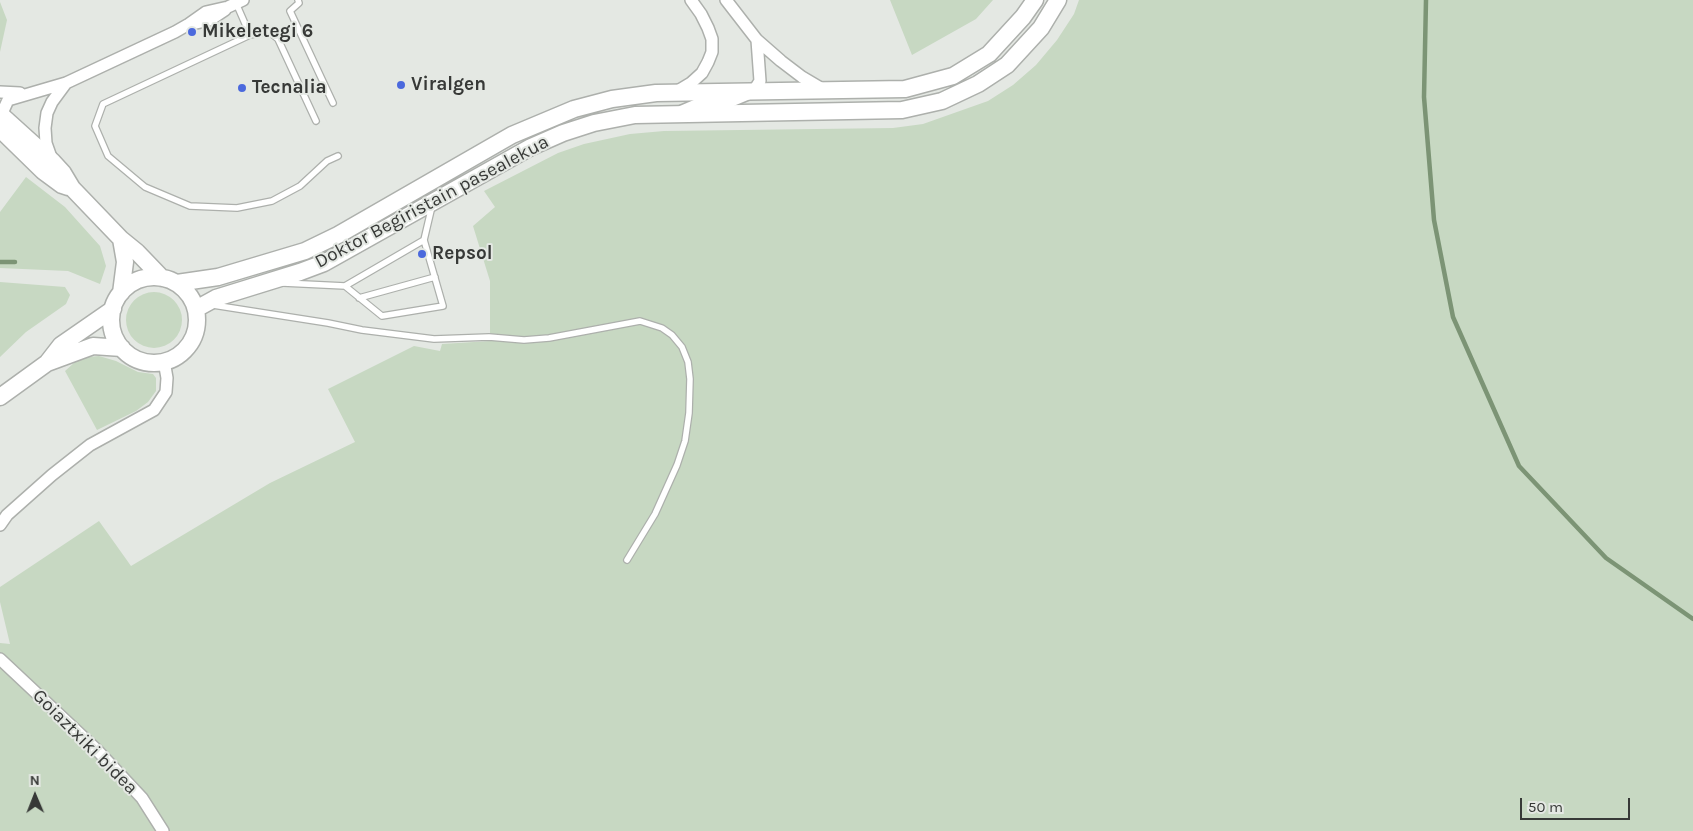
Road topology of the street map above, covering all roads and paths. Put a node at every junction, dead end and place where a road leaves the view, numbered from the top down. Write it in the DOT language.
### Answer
graph roads {
  1 [pos="691,0"];
  2 [pos="726,0"];
  3 [pos="1035,0"];
  4 [pos="1058,0"];
  5 [pos="301,1"];
  6 [pos="236,3"];
  7 [pos="250,35"];
  8 [pos="757,40"];
  9 [pos="66,83"];
  10 [pos="826,91"];
  11 [pos="0,92"];
  12 [pos="676,92"];
  13 [pos="754,92"];
  14 [pos="26,93"];
  15 [pos="333,102"];
  16 [pos="673,114"];
  17 [pos="2,121"];
  18 [pos="316,121"];
  19 [pos="338,156"];
  20 [pos="52,161"];
  21 [pos="72,188"];
  22 [pos="433,202"];
  23 [pos="121,239"];
  24 [pos="424,240"];
  25 [pos="435,277"];
  26 [pos="169,280"];
  27 [pos="266,283"];
  28 [pos="345,286"];
  29 [pos="120,293"];
  30 [pos="359,298"];
  31 [pos="201,306"];
  32 [pos="113,309"];
  33 [pos="122,348"];
  34 [pos="164,361"];
  35 [pos="47,363"];
  36 [pos="0,397"];
  37 [pos="0,526"];
  38 [pos="627,560"];
  39 [pos="0,659"];
  40 [pos="163,831"];
  1 -- 12 [label="street"];
  2 -- 8 [label="street"];
  3 -- 10 [label="main road, Doktor Begiristain pasealekua"];
  4 -- 16 [label="main road, Doktor Begiristain pasealekua"];
  5 -- 15 [label="lane"];
  6 -- 7 [label="lane"];
  6 -- 9 [label="street"];
  7 -- 18 [label="lane"];
  7 -- 19 [label="lane"];
  8 -- 10 [label="street"];
  8 -- 13 [label="street"];
  9 -- 14 [label="street"];
  9 -- 20 [label="street"];
  10 -- 13 [label="main road, Doktor Begiristain pasealekua"];
  11 -- 14 [label="street"];
  12 -- 13 [label="main road"];
  12 -- 26 [label="main road"];
  13 -- 16 [label="street, Doktor Begiristain pasealekua"];
  14 -- 17 [label="street"];
  16 -- 22 [label="main road, Doktor Begiristain pasealekua"];
  17 -- 20 [label="main road"];
  17 -- 21 [label="main road"];
  20 -- 21 [label="main road"];
  21 -- 23 [label="main road"];
  22 -- 24 [label="lane"];
  22 -- 27 [label="main road, Doktor Begiristain pasealekua"];
  23 -- 26 [label="main road"];
  23 -- 29 [label="main road"];
  24 -- 25 [label="lane"];
  24 -- 28 [label="lane"];
  25 -- 30 [label="lane"];
  25 -- 30 [label="lane"];
  26 -- 29 [label="main road"];
  26 -- 31 [label="main road"];
  27 -- 28 [label="lane"];
  27 -- 31 [label="main road, Doktor Begiristain pasealekua"];
  28 -- 30 [label="lane"];
  29 -- 32 [label="main road"];
  31 -- 34 [label="main road"];
  31 -- 38 [label="lane"];
  32 -- 33 [label="main road"];
  32 -- 35 [label="main road"];
  33 -- 34 [label="main road"];
  33 -- 35 [label="main road"];
  34 -- 37 [label="street"];
  35 -- 36 [label="main road"];
  39 -- 40 [label="street, Goiaztxiki bidea"];
}
